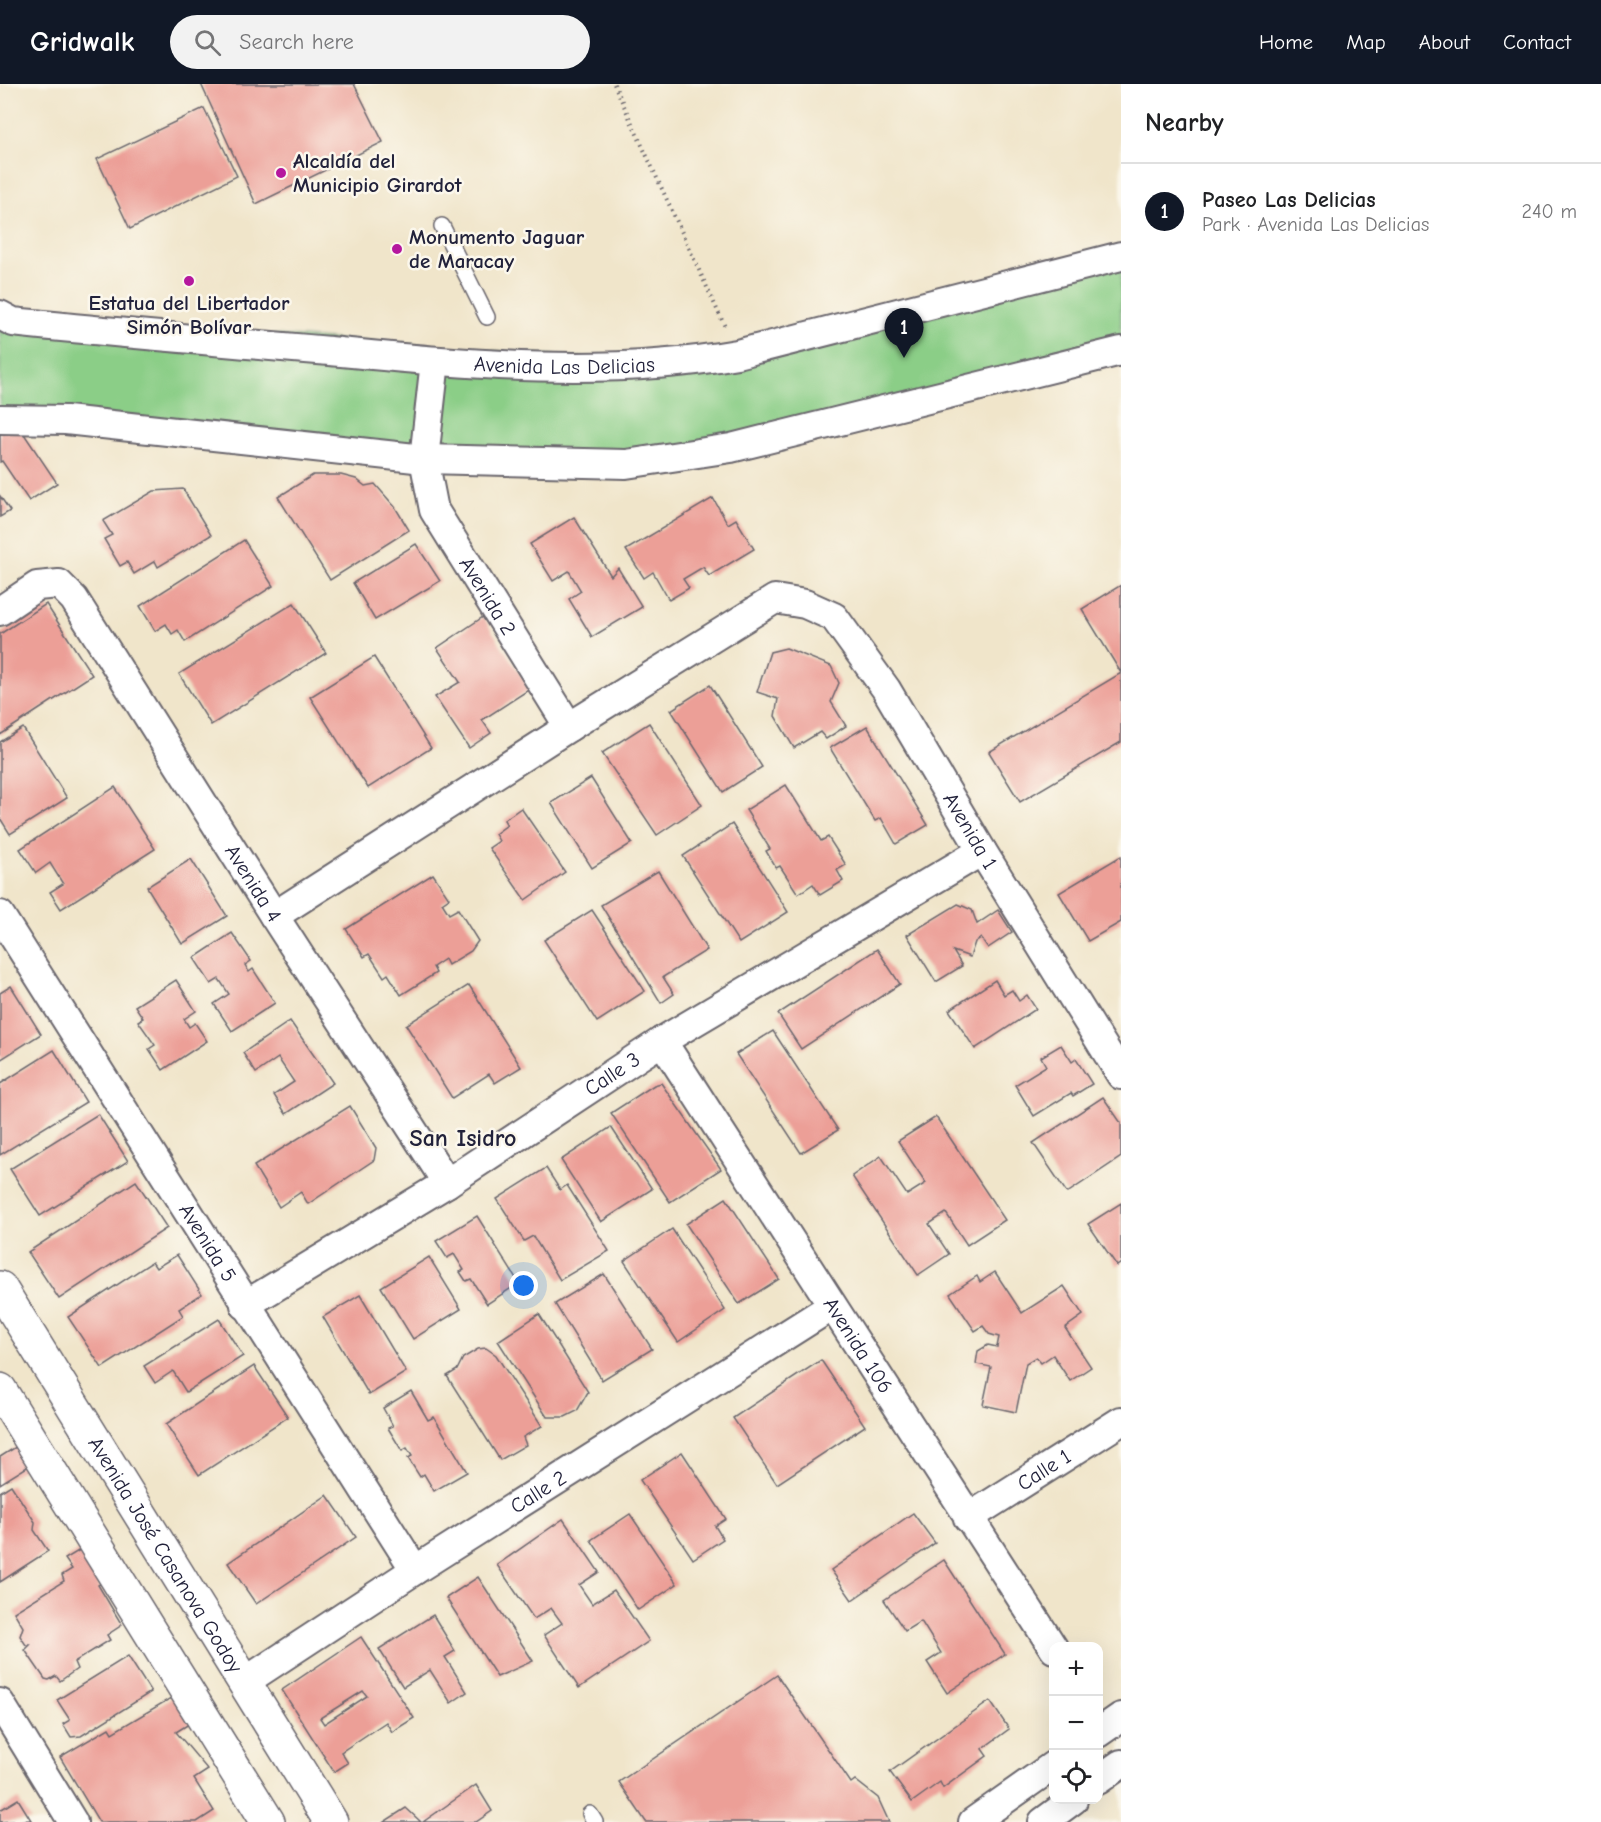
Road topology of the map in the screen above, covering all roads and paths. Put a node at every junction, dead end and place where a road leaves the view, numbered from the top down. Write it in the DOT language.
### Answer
graph roads {
  1 [pos="614,84"];
  2 [pos="442,226"];
  3 [pos="1121,256"];
  4 [pos="0,315"];
  5 [pos="487,317"];
  6 [pos="1121,351"];
  7 [pos="737,354"];
  8 [pos="435,361"];
  9 [pos="0,419"];
  10 [pos="424,459"];
  11 [pos="0,610"];
  12 [pos="569,727"];
  13 [pos="982,852"];
  14 [pos="0,915"];
  15 [pos="274,916"];
  16 [pos="662,1041"];
  17 [pos="1121,1075"];
  18 [pos="447,1184"];
  19 [pos="0,1288"];
  20 [pos="245,1305"];
  21 [pos="832,1306"];
  22 [pos="0,1390"];
  23 [pos="1121,1421"];
  24 [pos="968,1518"];
  25 [pos="415,1570"];
  26 [pos="1049,1643"];
  27 [pos="246,1682"];
  28 [pos="0,1703"];
  29 [pos="1049,1768"];
  30 [pos="1068,1804"];
  31 [pos="72,1822"];
  32 [pos="268,1822"];
  33 [pos="331,1822"];
  34 [pos="973,1822"];
  35 [pos="1043,1822"];
  1 -- 7 [label="path"];
  2 -- 5 [label="lane"];
  3 -- 7 [label="street, Avenida Las Delicias"];
  4 -- 8 [label="street, Avenida Las Delicias"];
  6 -- 10 [label="street"];
  7 -- 8 [label="street, Avenida Las Delicias"];
  8 -- 10 [label="street, Avenida 2"];
  9 -- 10 [label="street"];
  10 -- 12 [label="street, Avenida 2"];
  11 -- 15 [label="street, Avenida 4"];
  12 -- 13 [label="street, Avenida 1"];
  12 -- 15 [label="street, Avenida 1"];
  13 -- 16 [label="street, Calle 3"];
  13 -- 17 [label="street, Avenida 1"];
  14 -- 20 [label="street, Avenida 5"];
  15 -- 18 [label="street, Avenida 4"];
  16 -- 18 [label="street, Calle 3"];
  16 -- 21 [label="street, Avenida 106"];
  18 -- 20 [label="street, Calle 3"];
  19 -- 27 [label="street, Avenida José Casanova Godoy"];
  20 -- 25 [label="street, Avenida 5"];
  21 -- 24 [label="street, Avenida 106"];
  21 -- 25 [label="street, Calle 2"];
  22 -- 32 [label="street"];
  23 -- 24 [label="street, Calle 1"];
  24 -- 26 [label="street, Avenida 106"];
  25 -- 27 [label="street, Calle 2"];
  27 -- 33 [label="street, Avenida José Casanova Godoy"];
  28 -- 31 [label="street"];
  29 -- 34 [label="street"];
  30 -- 35 [label="street"];
}
